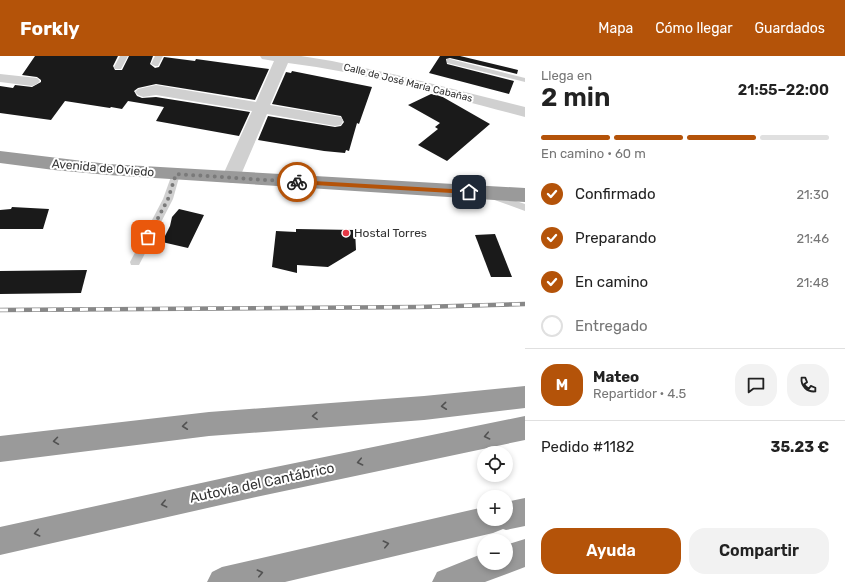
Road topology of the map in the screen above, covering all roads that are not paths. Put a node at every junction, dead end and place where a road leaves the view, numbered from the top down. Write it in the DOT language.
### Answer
graph roads {
  1 [pos="124,56"];
  2 [pos="159,56"];
  3 [pos="275,57"];
  4 [pos="450,61"];
  5 [pos="155,64"];
  6 [pos="118,67"];
  7 [pos="0,78"];
  8 [pos="525,80"];
  9 [pos="32,81"];
  10 [pos="143,92"];
  11 [pos="261,108"];
  12 [pos="525,112"];
  13 [pos="335,121"];
  14 [pos="0,157"];
  15 [pos="176,174"];
  16 [pos="230,177"];
  17 [pos="484,193"];
  18 [pos="525,195"];
  19 [pos="525,208"];
  20 [pos="134,262"];
  21 [pos="525,397"];
  22 [pos="525,428"];
  23 [pos="0,449"];
  24 [pos="525,512"];
  25 [pos="513,515"];
  26 [pos="477,523"];
  27 [pos="0,541"];
  28 [pos="525,553"];
  29 [pos="513,557"];
  30 [pos="478,570"];
  31 [pos="222,582"];
  32 [pos="447,582"];
  1 -- 6 [label="lane"];
  2 -- 5 [label="lane"];
  3 -- 11 [label="street"];
  3 -- 12 [label="street, Calle de José María Cabañas"];
  4 -- 8 [label="lane"];
  7 -- 9 [label="street"];
  10 -- 11 [label="street"];
  11 -- 13 [label="street"];
  11 -- 16 [label="street"];
  14 -- 15 [label="highway, Avenida de Oviedo"];
  15 -- 16 [label="highway, Avenida de Oviedo"];
  15 -- 20 [label="lane"];
  16 -- 17 [label="highway, Avenida de Oviedo"];
  17 -- 18 [label="highway, Avenida de Oviedo"];
  17 -- 19 [label="lane"];
  21 -- 23 [label="highway, one-way"];
  22 -- 27 [label="highway, Autovía del Cantábrico, one-way"];
  24 -- 25 [label="highway"];
  31 -- 26 [label="highway, one-way"];
  28 -- 29 [label="highway"];
  30 -- 32 [label="highway"];
}
